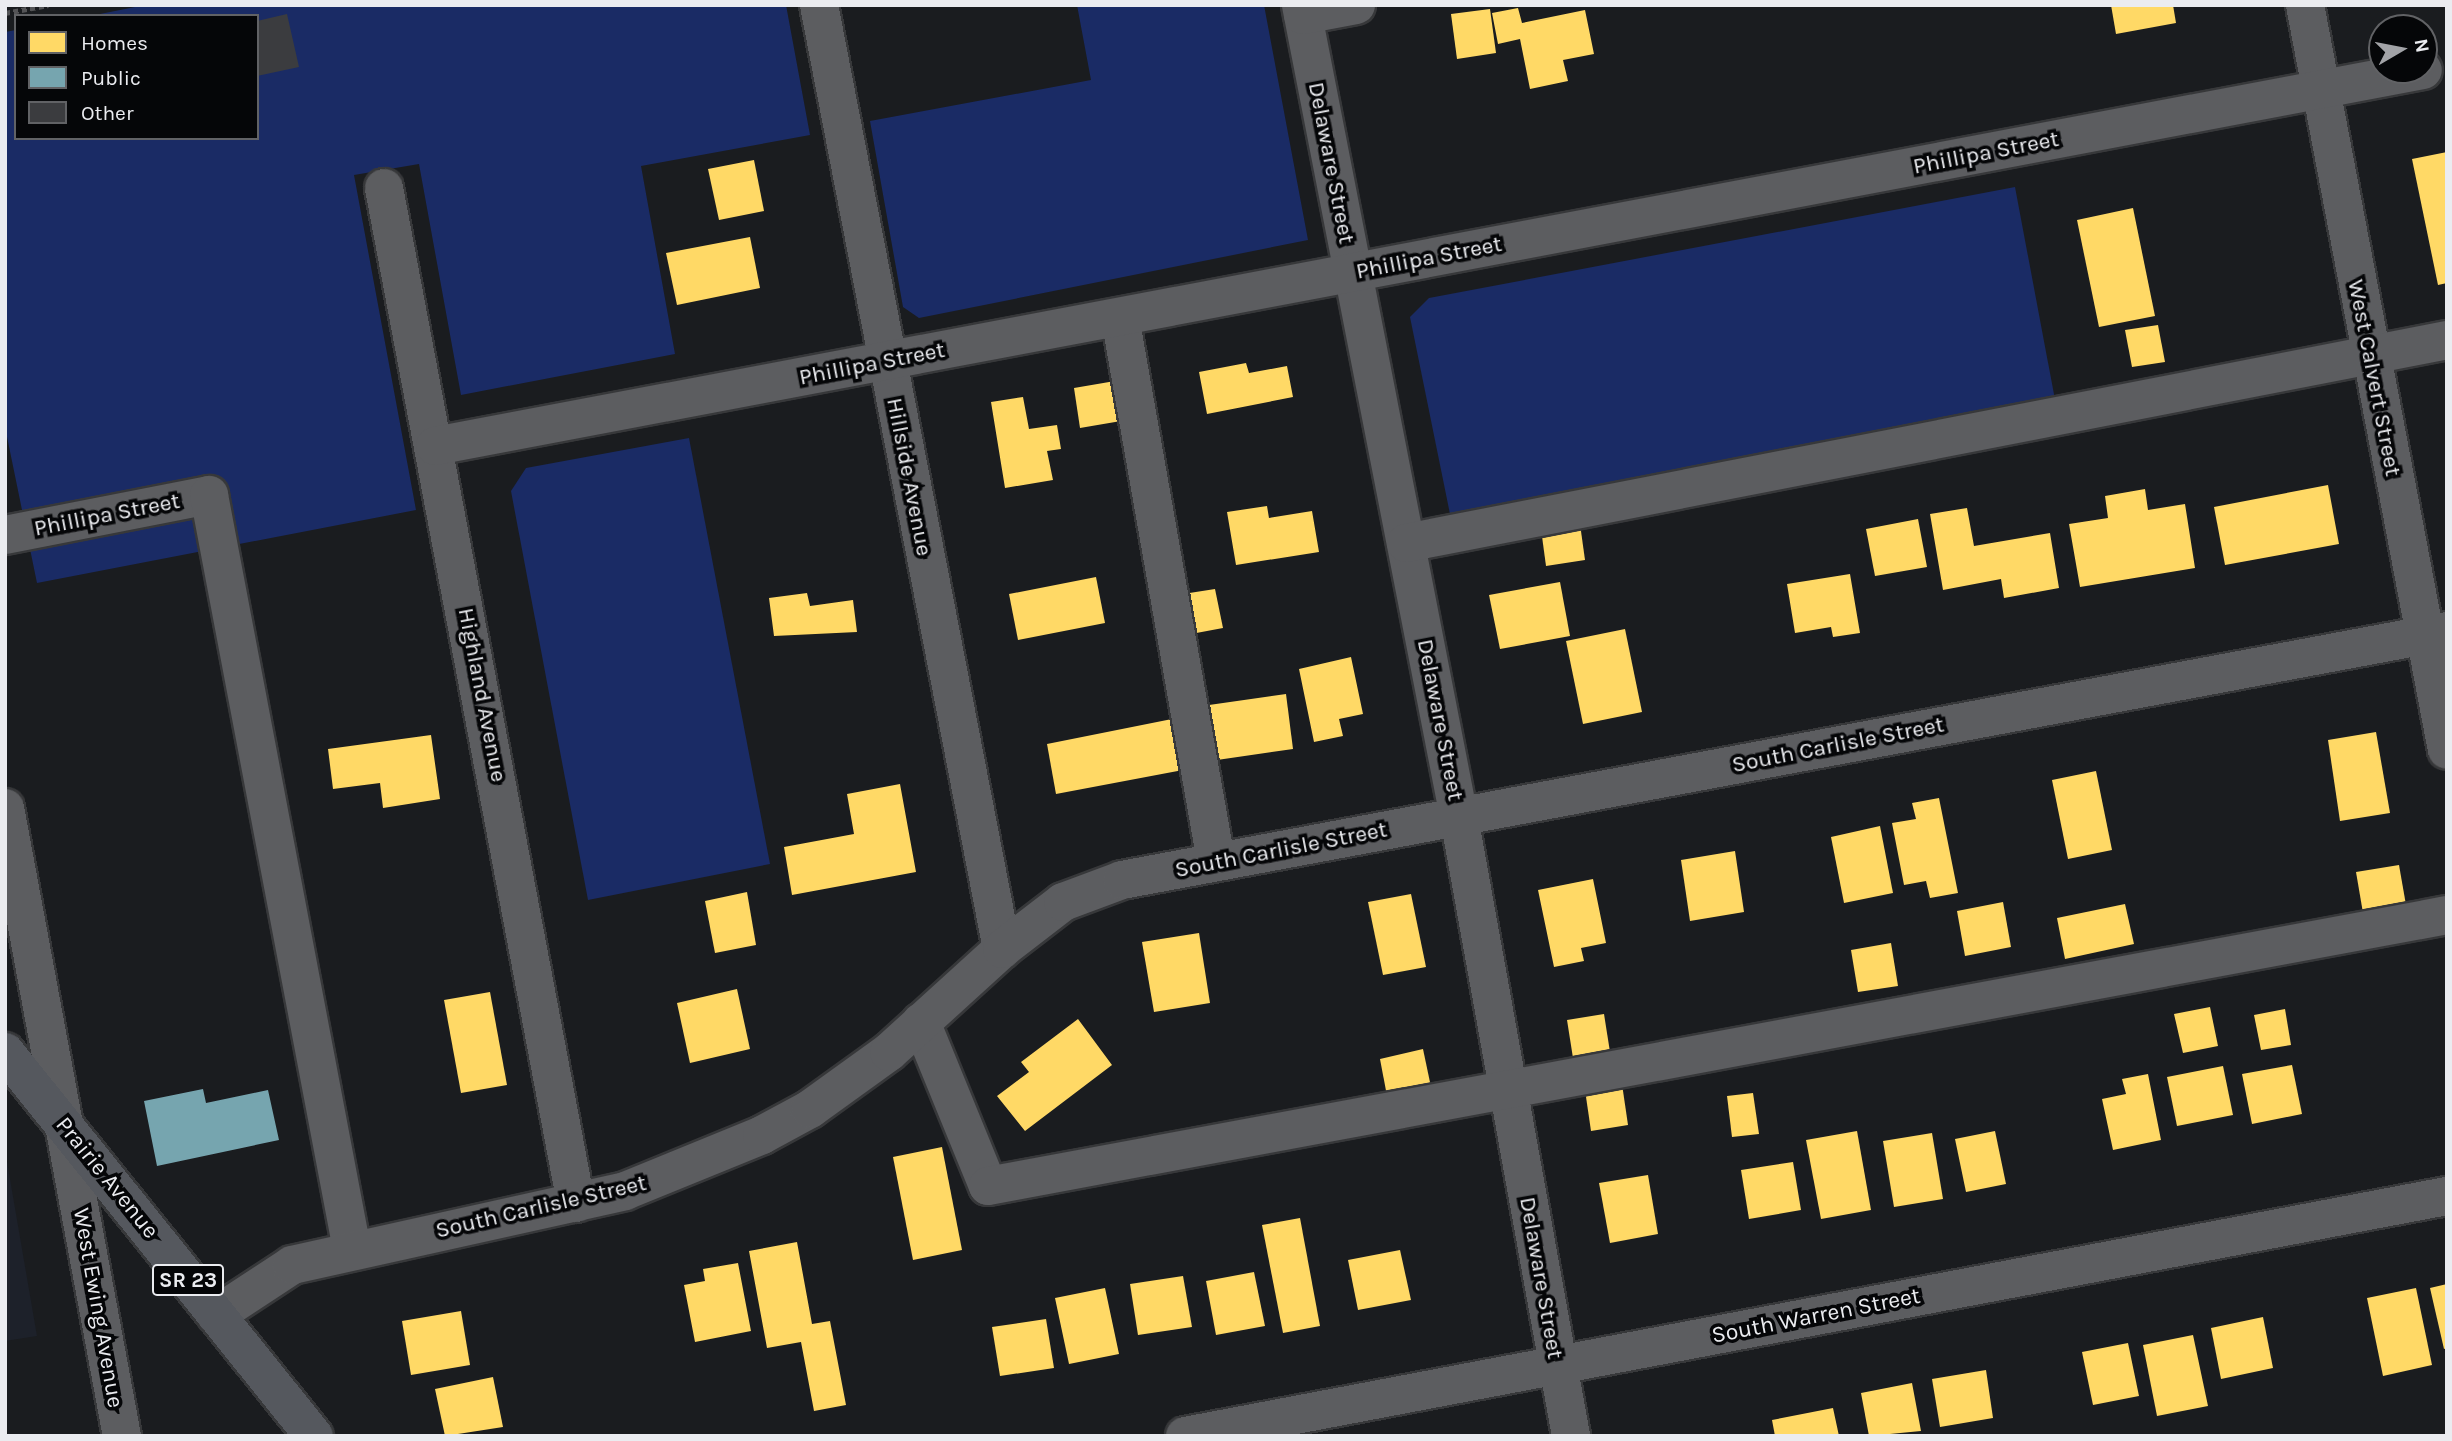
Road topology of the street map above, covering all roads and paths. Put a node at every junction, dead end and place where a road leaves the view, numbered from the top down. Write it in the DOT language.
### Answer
graph roads {
  1 [pos="48,5"];
  2 [pos="819,5"];
  3 [pos="1356,5"];
  4 [pos="2305,5"];
  5 [pos="1302,10"];
  6 [pos="5,13"];
  7 [pos="2368,80"];
  8 [pos="2321,89"];
  9 [pos="384,188"];
  10 [pos="1351,273"];
  11 [pos="1120,317"];
  12 [pos="2447,340"];
  13 [pos="2368,355"];
  14 [pos="886,361"];
  15 [pos="435,446"];
  16 [pos="5,535"];
  17 [pos="1406,543"];
  18 [pos="2436,633"];
  19 [pos="2447,750"];
  20 [pos="5,808"];
  21 [pos="1459,817"];
  22 [pos="1216,861"];
  23 [pos="2447,915"];
  24 [pos="1002,949"];
  25 [pos="922,1022"];
  26 [pos="5,1052"];
  27 [pos="1508,1091"];
  28 [pos="64,1124"];
  29 [pos="2447,1196"];
  30 [pos="576,1203"];
  31 [pos="352,1250"];
  32 [pos="216,1315"];
  33 [pos="1557,1365"];
  34 [pos="122,1436"];
  35 [pos="314,1436"];
  36 [pos="1185,1436"];
  37 [pos="1572,1436"];
  1 -- 6 [label="path"];
  2 -- 14 [label="street, Hillside Avenue"];
  3 -- 5 [label="street"];
  4 -- 8 [label="street, West Calvert Street"];
  5 -- 10 [label="street, Delaware Street"];
  7 -- 8 [label="street, Phillipa Street"];
  8 -- 10 [label="street, Phillipa Street"];
  8 -- 13 [label="street, West Calvert Street"];
  9 -- 15 [label="street, Highland Avenue"];
  10 -- 11 [label="street, Phillipa Street"];
  10 -- 17 [label="street, Delaware Street"];
  11 -- 14 [label="street, Phillipa Street"];
  11 -- 22 [label="street"];
  12 -- 13 [label="street"];
  13 -- 17 [label="street"];
  13 -- 18 [label="street, West Calvert Street"];
  14 -- 15 [label="street, Phillipa Street"];
  14 -- 24 [label="street, Hillside Avenue"];
  15 -- 30 [label="street, Highland Avenue"];
  16 -- 31 [label="street, Phillipa Street"];
  17 -- 21 [label="street, Delaware Street"];
  18 -- 19 [label="street, West Calvert Street"];
  18 -- 21 [label="street, South Carlisle Street"];
  20 -- 28 [label="street, West Ewing Avenue"];
  21 -- 22 [label="street, South Carlisle Street"];
  21 -- 27 [label="street, Delaware Street"];
  22 -- 24 [label="street, South Carlisle Street"];
  23 -- 27 [label="street"];
  24 -- 25 [label="street, South Carlisle Street"];
  25 -- 27 [label="street"];
  25 -- 30 [label="street, South Carlisle Street"];
  26 -- 28 [label="main road, Prairie Avenue / SR 23"];
  27 -- 33 [label="street, Delaware Street"];
  28 -- 32 [label="main road, Prairie Avenue / SR 23"];
  28 -- 34 [label="street, West Ewing Avenue"];
  29 -- 33 [label="street, South Warren Street"];
  30 -- 31 [label="street, South Carlisle Street"];
  31 -- 32 [label="street, South Carlisle Street"];
  32 -- 35 [label="main road, Prairie Avenue / SR 23"];
  33 -- 36 [label="street, South Warren Street"];
  33 -- 37 [label="street, Delaware Street"];
}
